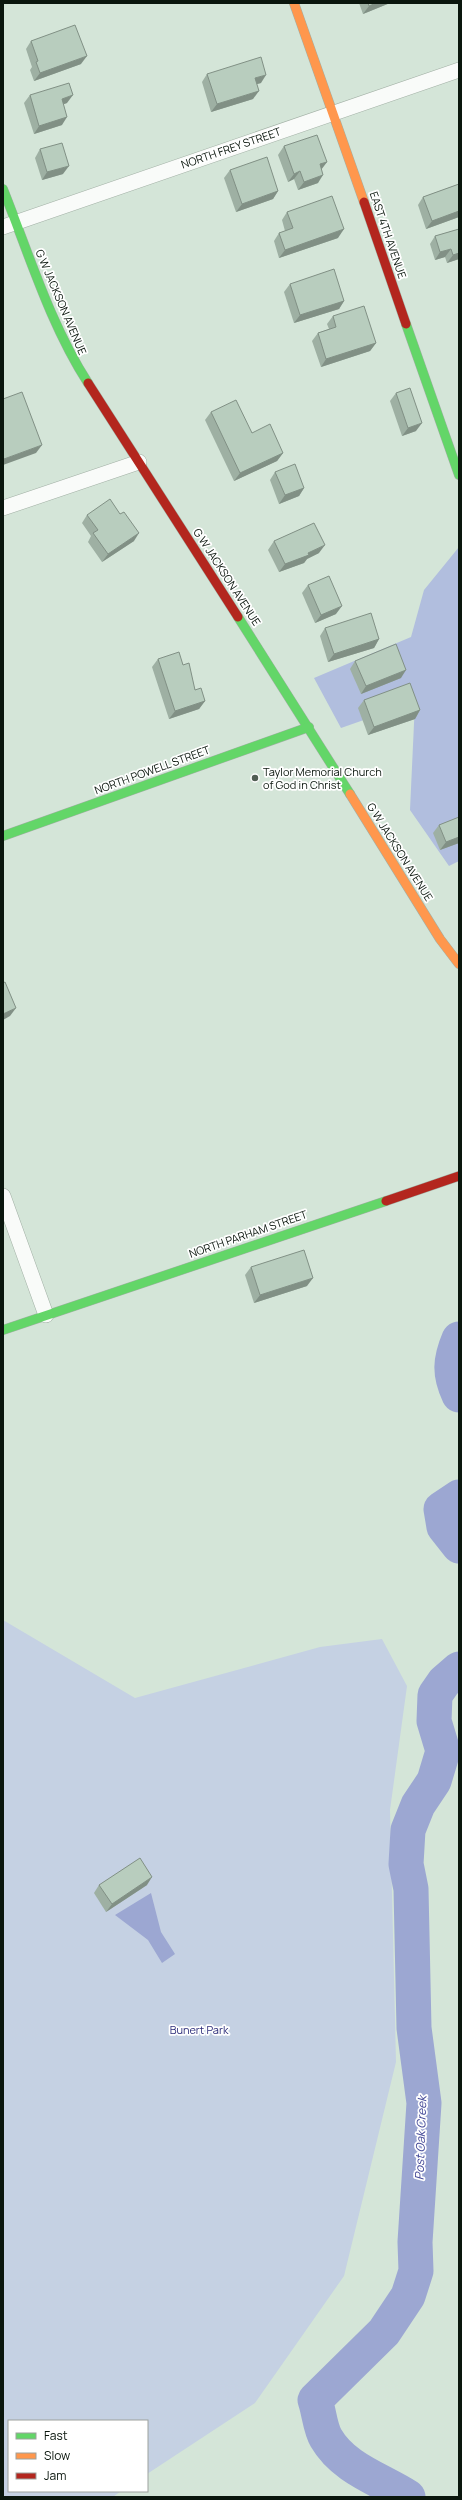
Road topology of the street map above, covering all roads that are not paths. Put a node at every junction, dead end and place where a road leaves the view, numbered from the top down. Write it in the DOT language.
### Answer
graph roads {
  1 [pos="294,3"];
  2 [pos="459,70"];
  3 [pos="332,113"];
  4 [pos="3,189"];
  5 [pos="9,225"];
  6 [pos="139,462"];
  7 [pos="459,475"];
  8 [pos="3,508"];
  9 [pos="308,727"];
  10 [pos="3,836"];
  11 [pos="459,964"];
  12 [pos="459,1176"];
  13 [pos="3,1196"];
  14 [pos="46,1315"];
  15 [pos="3,1330"];
  1 -- 3 [label="street, EAST 4TH AVENUE"];
  2 -- 3 [label="street, NORTH FREY STREET"];
  3 -- 5 [label="street, NORTH FREY STREET"];
  3 -- 7 [label="street, EAST 4TH AVENUE"];
  4 -- 5 [label="street, G W JACKSON AVENUE"];
  5 -- 6 [label="street, G W JACKSON AVENUE"];
  6 -- 8 [label="street"];
  6 -- 9 [label="street, G W JACKSON AVENUE"];
  9 -- 10 [label="street, NORTH POWELL STREET"];
  9 -- 11 [label="street, G W JACKSON AVENUE"];
  12 -- 14 [label="street, NORTH PARHAM STREET"];
  13 -- 14 [label="street"];
  14 -- 15 [label="street, NORTH PARHAM STREET"];
}
